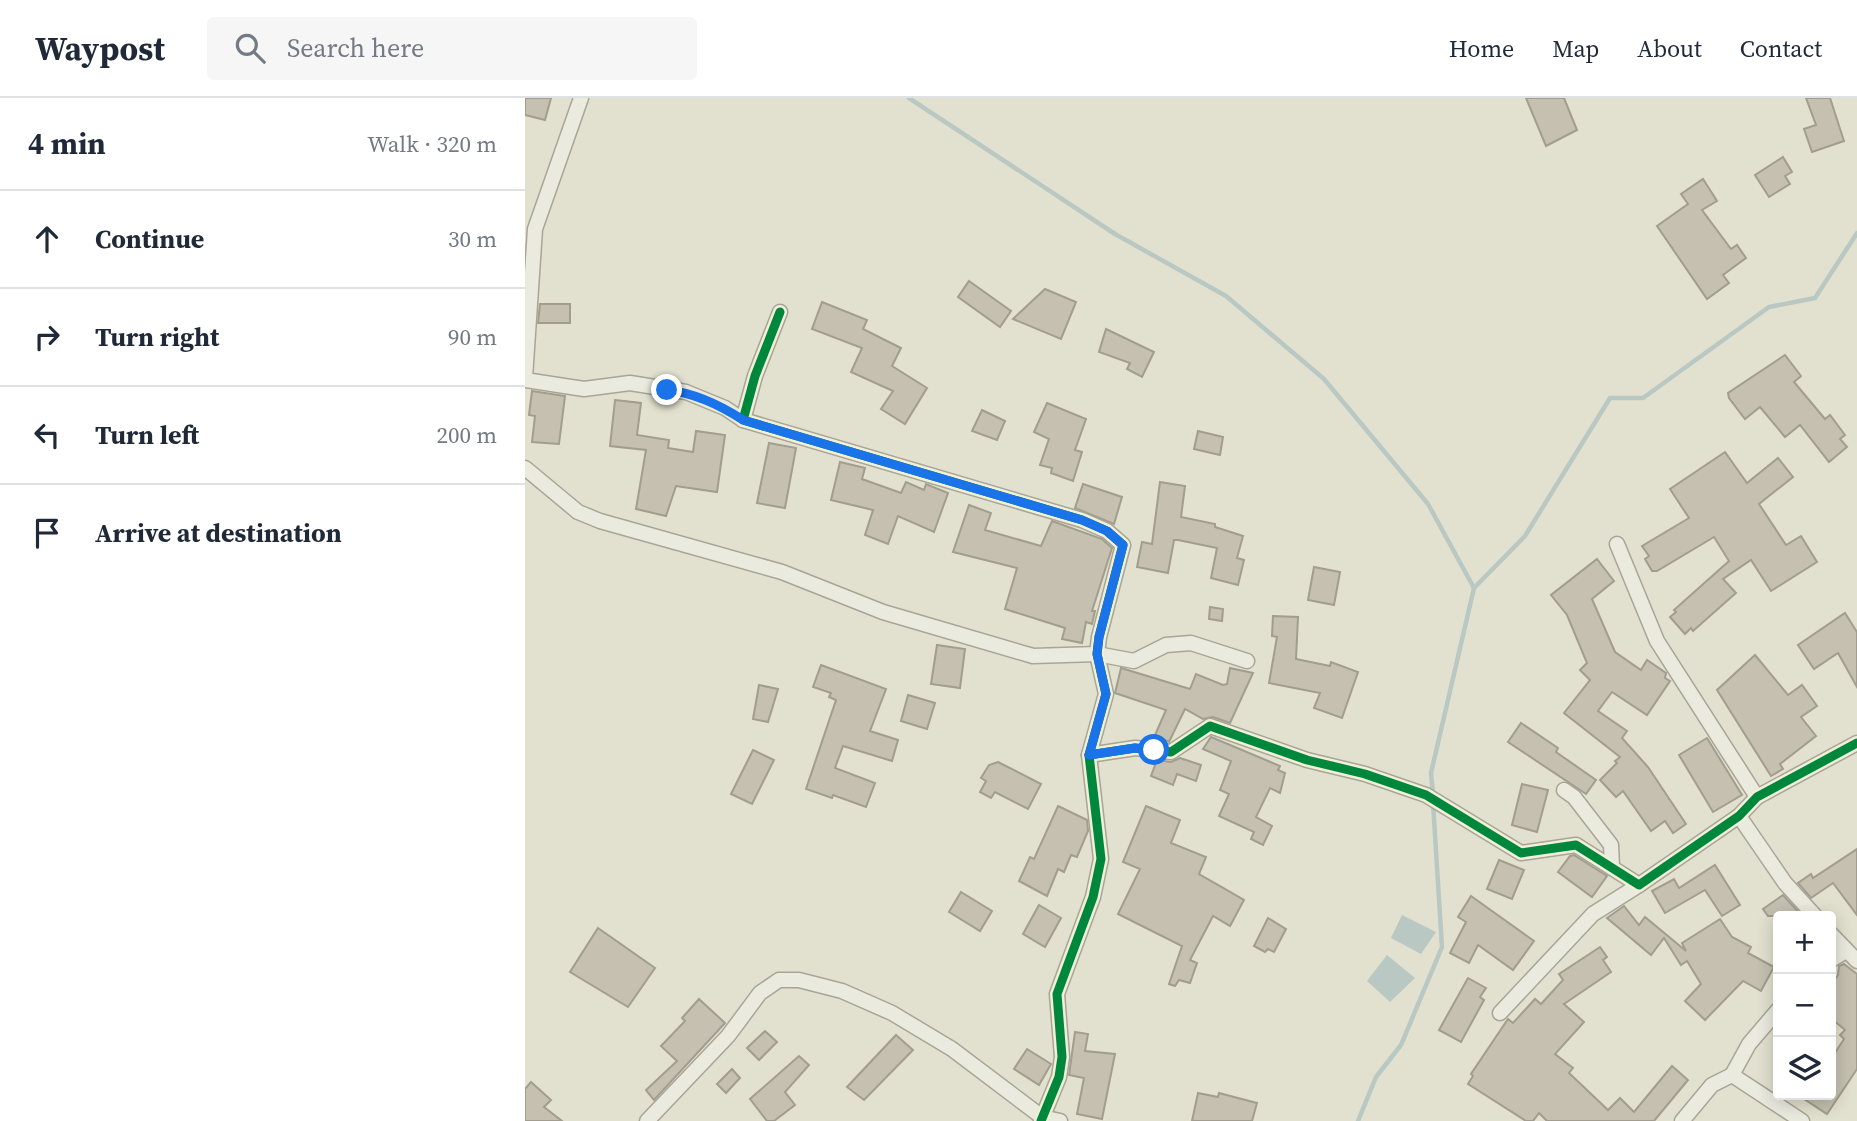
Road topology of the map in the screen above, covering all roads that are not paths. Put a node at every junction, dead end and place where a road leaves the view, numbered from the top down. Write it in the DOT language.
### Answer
graph roads {
  1 [pos="581,98"];
  2 [pos="780,312"];
  3 [pos="525,379"];
  4 [pos="743,420"];
  5 [pos="525,468"];
  6 [pos="1617,544"];
  7 [pos="1097,654"];
  8 [pos="1247,661"];
  9 [pos="1857,743"];
  10 [pos="1089,755"];
  11 [pos="1564,790"];
  12 [pos="1757,797"];
  13 [pos="1739,816"];
  14 [pos="1612,867"];
  15 [pos="1639,886"];
  16 [pos="1810,911"];
  17 [pos="1836,940"];
  18 [pos="1851,956"];
  19 [pos="1500,1013"];
  20 [pos="1773,1016"];
  21 [pos="1732,1075"];
  22 [pos="1042,1119"];
  23 [pos="647,1121"];
  24 [pos="1060,1121"];
  25 [pos="1682,1121"];
  26 [pos="1802,1121"];
  1 -- 3 [label="street"];
  2 -- 4 [label="street"];
  3 -- 4 [label="street"];
  4 -- 7 [label="street"];
  5 -- 7 [label="street"];
  6 -- 12 [label="street"];
  7 -- 8 [label="street"];
  7 -- 10 [label="street"];
  9 -- 12 [label="street"];
  10 -- 14 [label="street"];
  10 -- 22 [label="street"];
  11 -- 14 [label="street"];
  12 -- 13 [label="street"];
  13 -- 15 [label="street"];
  13 -- 16 [label="street"];
  14 -- 15 [label="street"];
  15 -- 19 [label="street"];
  17 -- 18 [label="street"];
  20 -- 21 [label="street"];
  21 -- 25 [label="street"];
  21 -- 26 [label="street"];
  22 -- 23 [label="street"];
  22 -- 24 [label="street"];
}
